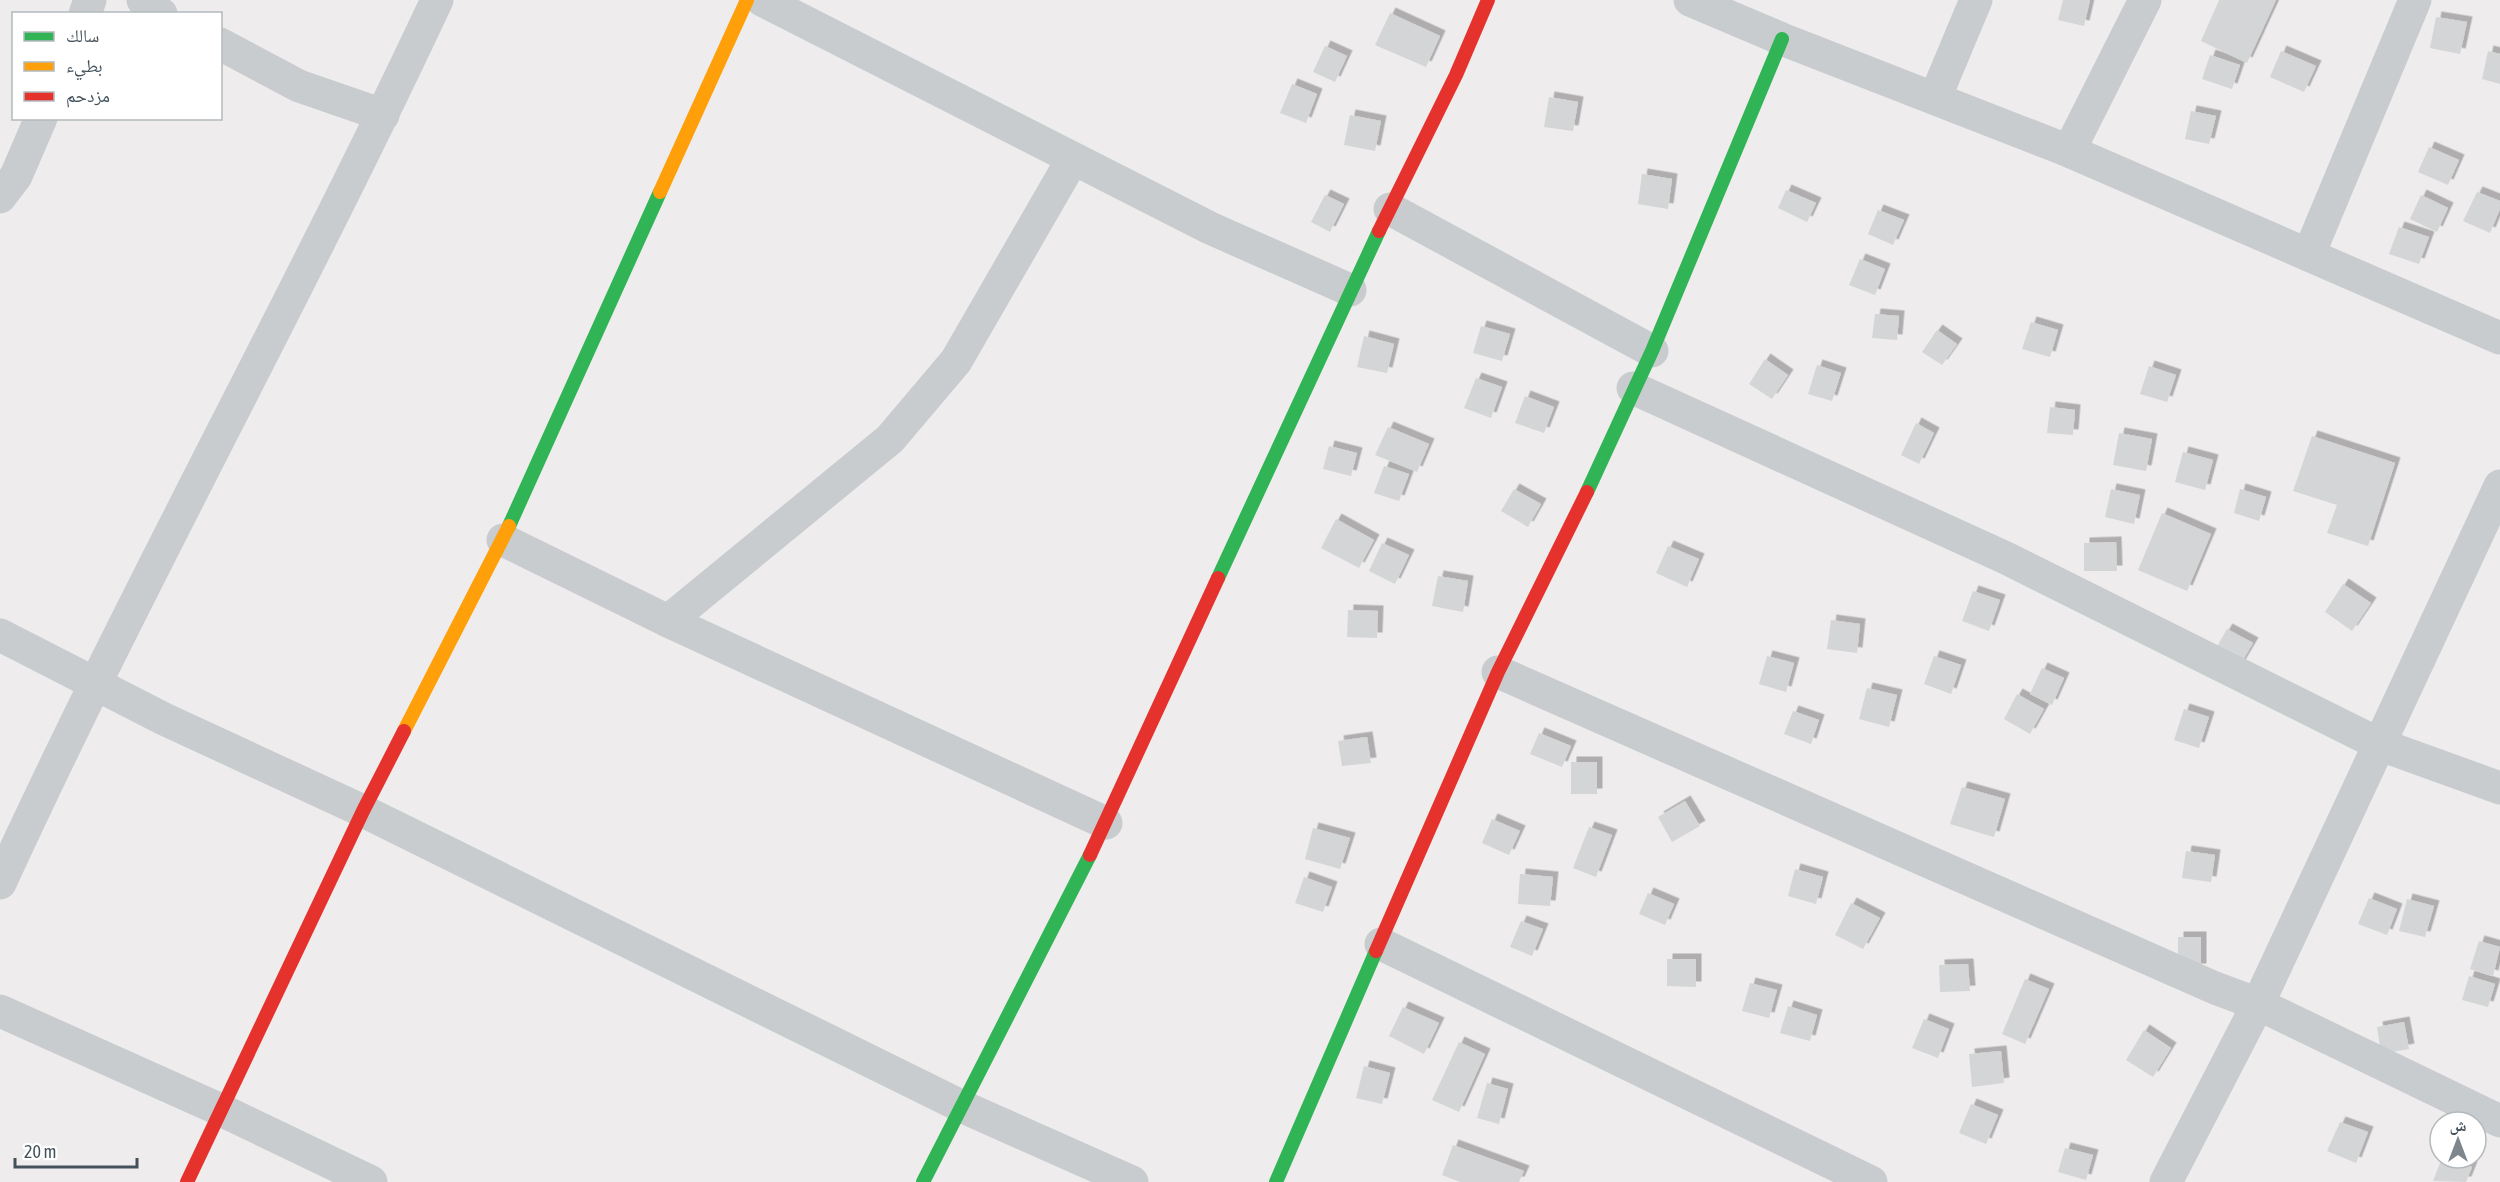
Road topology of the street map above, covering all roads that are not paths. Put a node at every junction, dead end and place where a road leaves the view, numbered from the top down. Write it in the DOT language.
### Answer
graph roads {
  1 [pos="143,0"];
  2 [pos="437,0"];
  3 [pos="747,0"];
  4 [pos="762,0"];
  5 [pos="1488,0"];
  6 [pos="1690,0"];
  7 [pos="1976,0"];
  8 [pos="2145,0"];
  9 [pos="2415,0"];
  10 [pos="158,12"];
  11 [pos="1782,39"];
  12 [pos="222,45"];
  13 [pos="1935,98"];
  14 [pos="383,115"];
  15 [pos="40,120"];
  16 [pos="2069,151"];
  17 [pos="1072,160"];
  18 [pos="0,197"];
  19 [pos="1390,209"];
  20 [pos="2309,254"];
  21 [pos="1350,290"];
  22 [pos="2500,338"];
  23 [pos="1652,351"];
  24 [pos="1633,388"];
  25 [pos="2500,486"];
  26 [pos="503,540"];
  27 [pos="668,621"];
  28 [pos="0,635"];
  29 [pos="1498,672"];
  30 [pos="96,684"];
  31 [pos="2381,745"];
  32 [pos="2500,788"];
  33 [pos="363,811"];
  34 [pos="1106,823"];
  35 [pos="10,832"];
  36 [pos="0,883"];
  37 [pos="1381,944"];
  38 [pos="2258,1004"];
  39 [pos="0,1011"];
  40 [pos="961,1106"];
  41 [pos="220,1110"];
  42 [pos="2500,1121"];
  43 [pos="187,1182"];
  44 [pos="370,1182"];
  45 [pos="923,1182"];
  46 [pos="1132,1182"];
  47 [pos="1276,1182"];
  48 [pos="1871,1182"];
  49 [pos="2166,1182"];
  1 -- 10 [label="street"];
  2 -- 14 [label="street"];
  3 -- 26 [label="street"];
  4 -- 17 [label="street"];
  5 -- 19 [label="street"];
  6 -- 11 [label="street"];
  7 -- 13 [label="street"];
  8 -- 16 [label="street"];
  9 -- 20 [label="street"];
  11 -- 13 [label="street"];
  11 -- 23 [label="street"];
  12 -- 14 [label="street"];
  13 -- 16 [label="street"];
  14 -- 30 [label="street"];
  15 -- 18 [label="street"];
  16 -- 20 [label="street"];
  17 -- 21 [label="street"];
  17 -- 27 [label="street"];
  19 -- 21 [label="street"];
  19 -- 23 [label="street"];
  20 -- 22 [label="street"];
  21 -- 34 [label="street"];
  23 -- 24 [label="street"];
  24 -- 29 [label="street"];
  24 -- 31 [label="street"];
  25 -- 31 [label="street"];
  26 -- 27 [label="street"];
  26 -- 33 [label="street"];
  27 -- 34 [label="street"];
  28 -- 30 [label="street"];
  29 -- 37 [label="street"];
  29 -- 38 [label="street"];
  30 -- 33 [label="street"];
  30 -- 35 [label="street"];
  31 -- 32 [label="street"];
  31 -- 38 [label="street"];
  33 -- 40 [label="street"];
  33 -- 41 [label="street"];
  34 -- 40 [label="street"];
  35 -- 36 [label="street"];
  37 -- 47 [label="street"];
  37 -- 48 [label="street"];
  38 -- 42 [label="street"];
  38 -- 49 [label="street"];
  39 -- 41 [label="street"];
  40 -- 45 [label="street"];
  40 -- 46 [label="street"];
  41 -- 43 [label="street"];
  41 -- 44 [label="street"];
}
